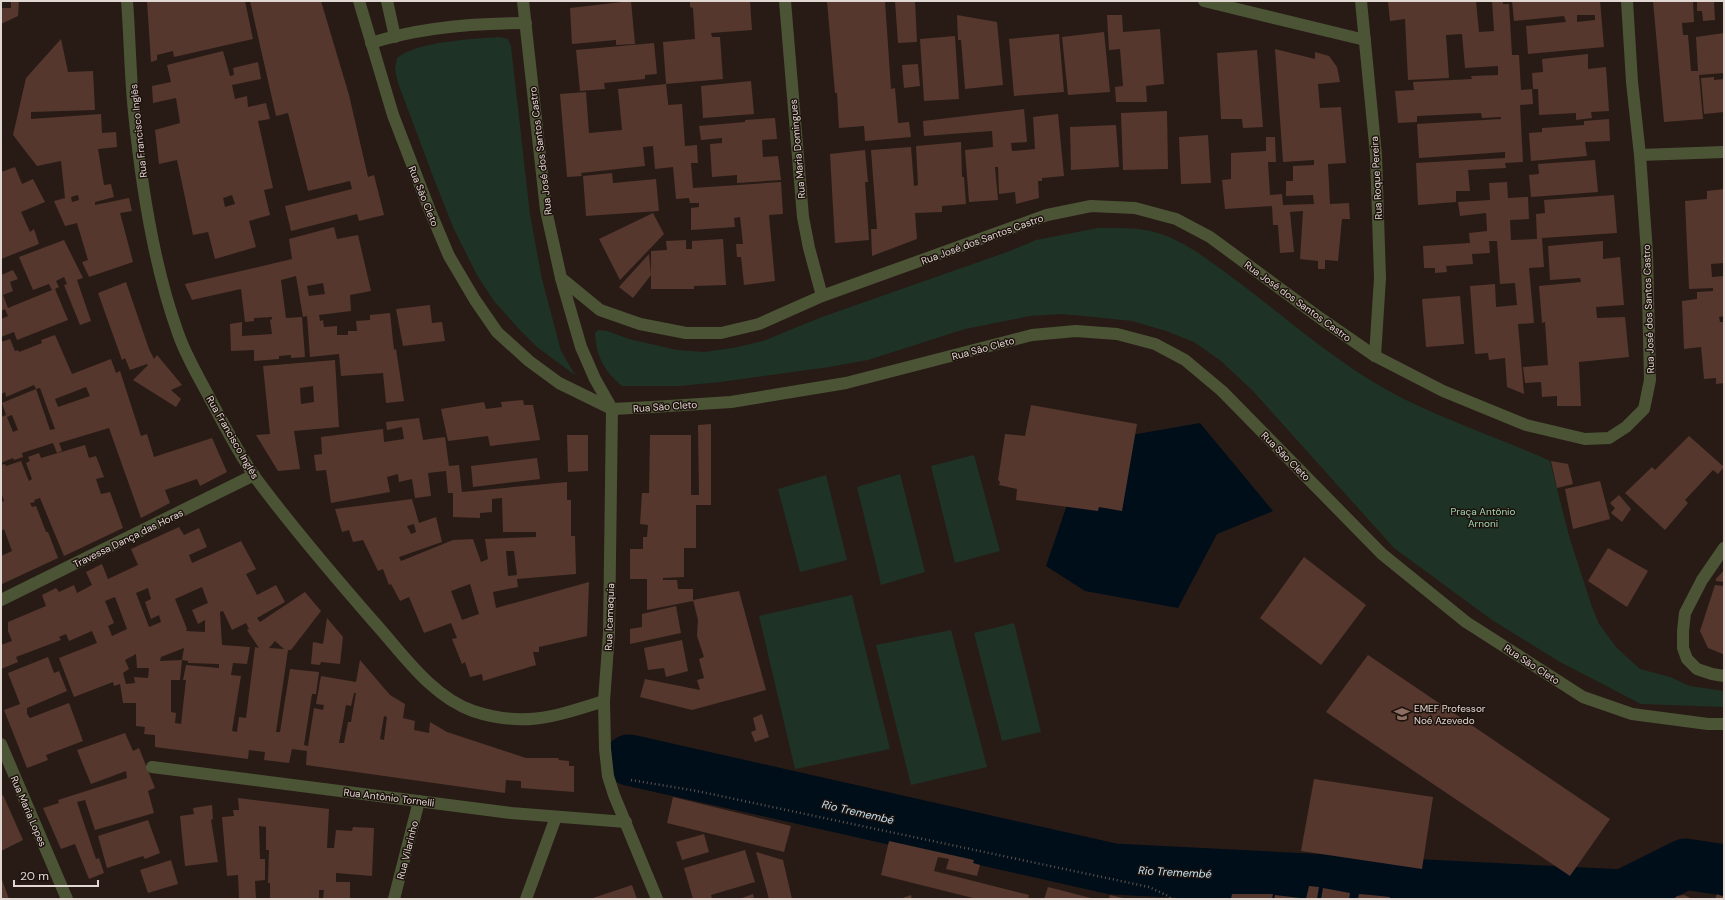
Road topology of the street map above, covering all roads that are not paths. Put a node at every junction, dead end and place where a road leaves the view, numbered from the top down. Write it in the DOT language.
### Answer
graph roads {
  1 [pos="127,1"];
  2 [pos="359,1"];
  3 [pos="387,1"];
  4 [pos="523,1"];
  5 [pos="785,1"];
  6 [pos="1204,1"];
  7 [pos="1361,1"];
  8 [pos="1627,1"];
  9 [pos="526,23"];
  10 [pos="395,36"];
  11 [pos="1364,40"];
  12 [pos="371,43"];
  13 [pos="1724,152"];
  14 [pos="1640,155"];
  15 [pos="561,278"];
  16 [pos="822,296"];
  17 [pos="1375,356"];
  18 [pos="612,409"];
  19 [pos="254,475"];
  20 [pos="1724,548"];
  21 [pos="1,600"];
  22 [pos="1724,676"];
  23 [pos="604,701"];
  24 [pos="1724,724"];
  25 [pos="1,744"];
  26 [pos="152,767"];
  27 [pos="419,801"];
  28 [pos="556,817"];
  29 [pos="626,822"];
  30 [pos="67,899"];
  31 [pos="394,899"];
  32 [pos="526,899"];
  33 [pos="657,899"];
  1 -- 19 [label="street, Rua Francisco Inglês"];
  2 -- 12 [label="street, Rua São Cleto"];
  3 -- 10 [label="street"];
  4 -- 9 [label="street, Rua José dos Santos Castro"];
  5 -- 16 [label="street, Rua Maria Domingues"];
  6 -- 11 [label="street"];
  7 -- 11 [label="street, Rua Roque Pereira"];
  8 -- 14 [label="street, Rua José dos Santos Castro"];
  9 -- 10 [label="street"];
  9 -- 15 [label="street, Rua José dos Santos Castro"];
  10 -- 12 [label="street"];
  11 -- 17 [label="street, Rua Roque Pereira"];
  12 -- 18 [label="street, Rua São Cleto"];
  13 -- 14 [label="street"];
  14 -- 17 [label="street, Rua José dos Santos Castro"];
  15 -- 16 [label="street, Rua José dos Santos Castro"];
  15 -- 18 [label="street, Rua José dos Santos Castro"];
  16 -- 17 [label="street, Rua José dos Santos Castro"];
  18 -- 23 [label="street, Rua Icamaquia"];
  18 -- 24 [label="street, Rua São Cleto"];
  19 -- 21 [label="street, Travessa Dança das Horas"];
  19 -- 23 [label="street, Rua Francisco Inglês"];
  20 -- 22 [label="street"];
  23 -- 29 [label="street, Rua Icamaquia"];
  25 -- 30 [label="street, Rua Maria Lopes"];
  26 -- 27 [label="street, Rua Antônio Tornelli"];
  27 -- 28 [label="street, Rua Antônio Tornelli"];
  27 -- 31 [label="street, Rua Vilarinho"];
  28 -- 29 [label="street, Rua Antônio Tornelli"];
  28 -- 32 [label="street"];
  29 -- 33 [label="street, Rua Icamaquia"];
}
